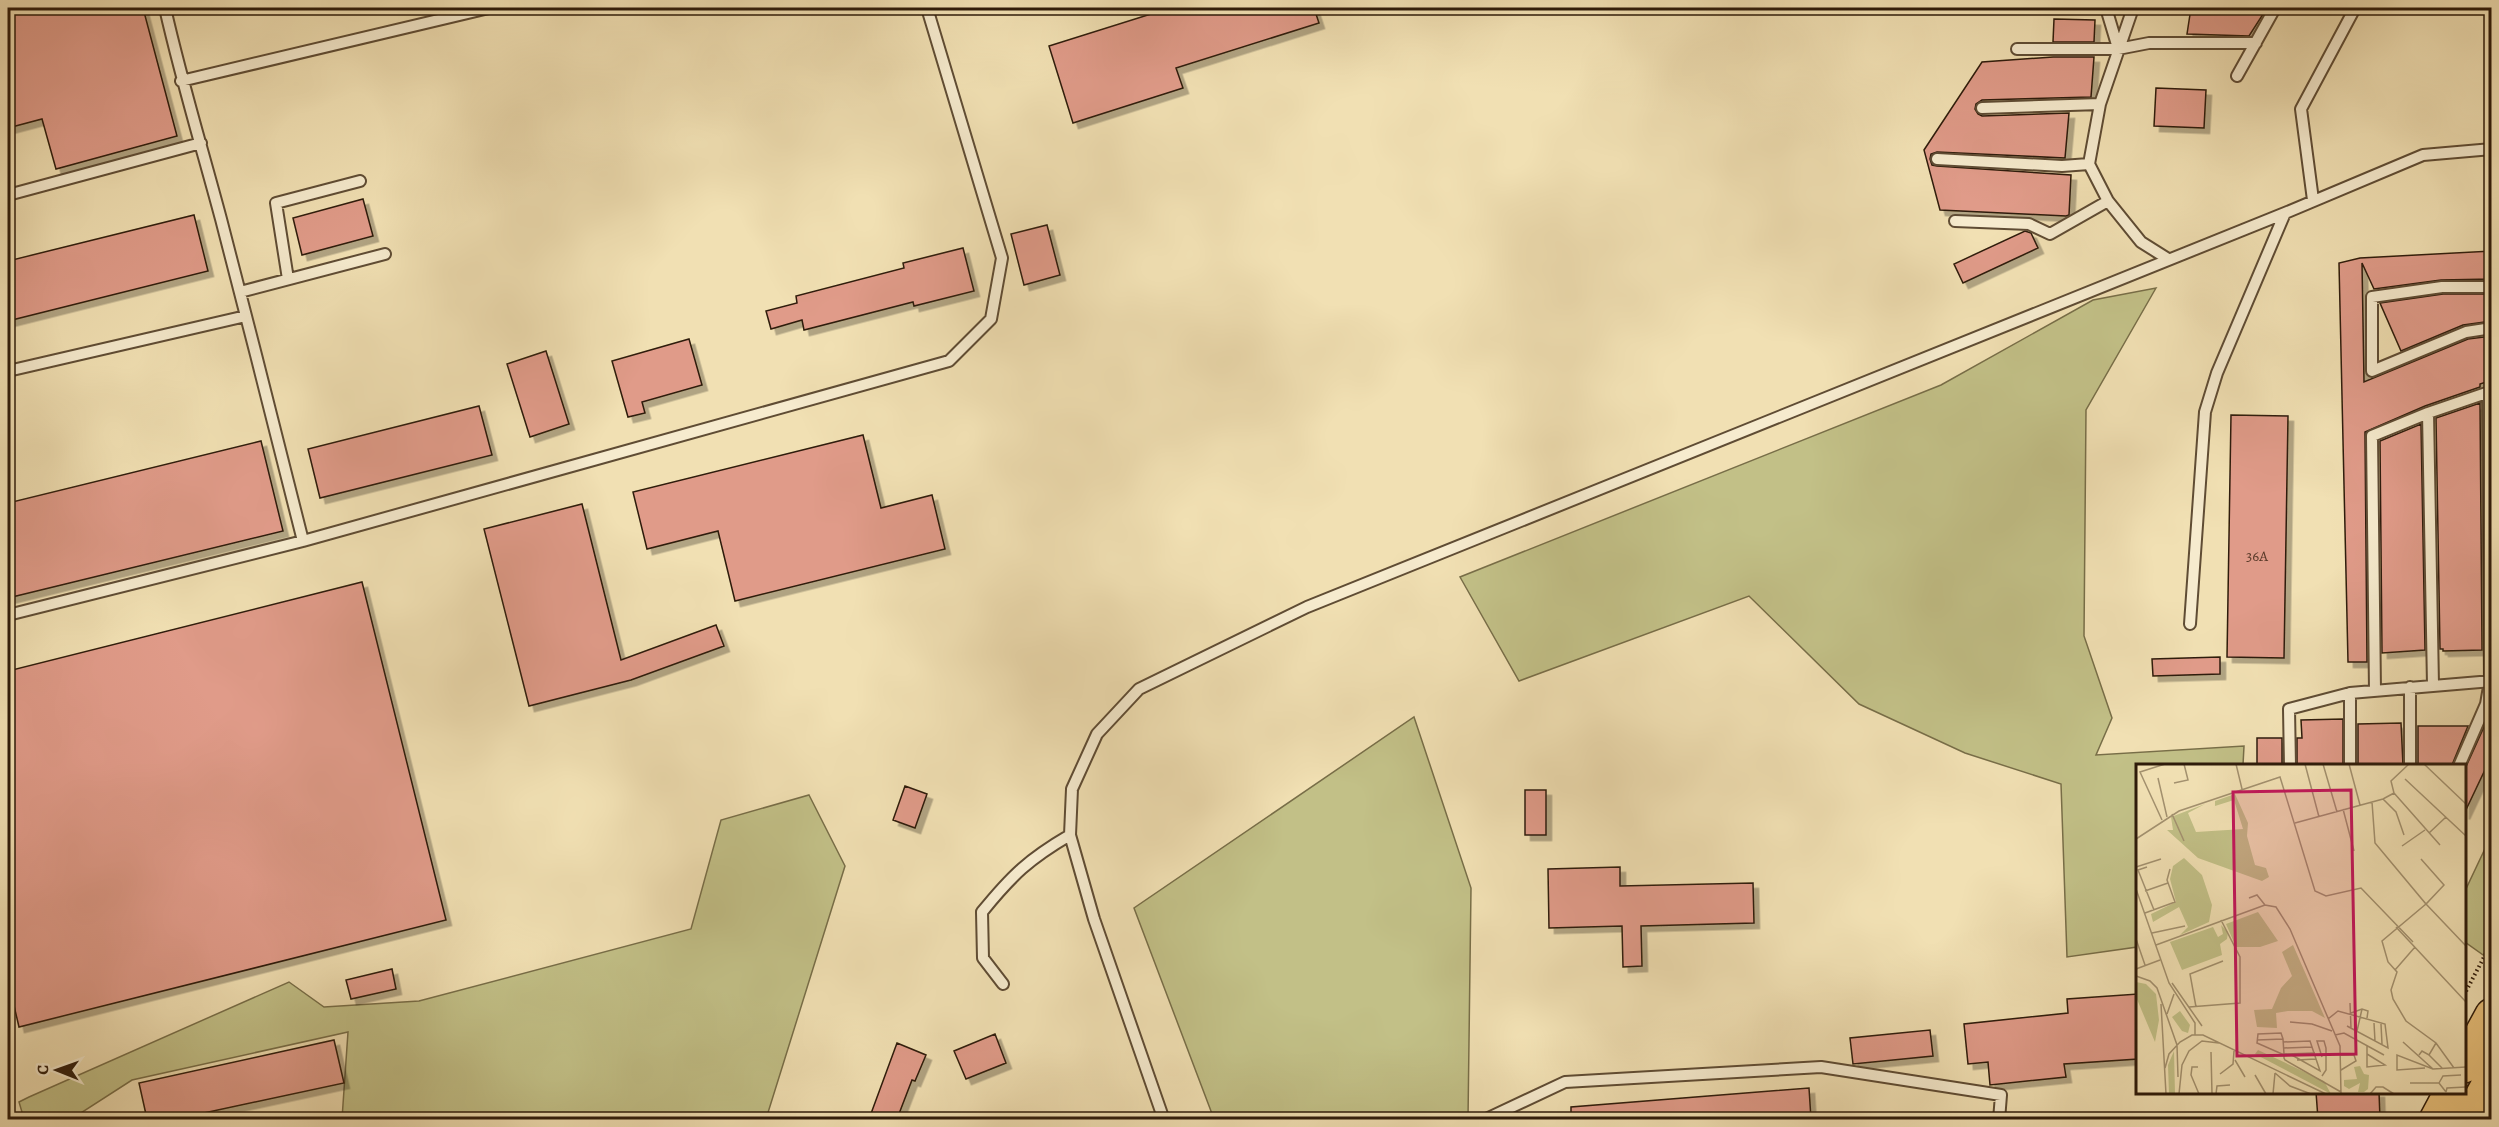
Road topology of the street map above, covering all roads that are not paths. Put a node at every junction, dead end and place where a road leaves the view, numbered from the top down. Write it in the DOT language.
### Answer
graph roads {
  1 [pos="165,8"];
  2 [pos="489,8"];
  3 [pos="927,8"];
  4 [pos="2106,8"];
  5 [pos="2133,8"];
  6 [pos="2275,8"];
  7 [pos="2355,8"];
  8 [pos="2256,43"];
  9 [pos="2017,49"];
  10 [pos="2118,49"];
  11 [pos="2237,76"];
  12 [pos="181,81"];
  13 [pos="2100,104"];
  14 [pos="1982,108"];
  15 [pos="201,143"];
  16 [pos="2492,148"];
  17 [pos="1937,159"];
  18 [pos="2089,164"];
  19 [pos="360,181"];
  20 [pos="8,195"];
  21 [pos="2313,200"];
  22 [pos="2109,201"];
  23 [pos="2285,213"];
  24 [pos="1955,221"];
  25 [pos="385,254"];
  26 [pos="2168,259"];
  27 [pos="288,279"];
  28 [pos="2492,287"];
  29 [pos="240,291"];
  30 [pos="246,315"];
  31 [pos="2492,328"];
  32 [pos="8,371"];
  33 [pos="2490,392"];
  34 [pos="2428,413"];
  35 [pos="303,542"];
  36 [pos="8,615"];
  37 [pos="2190,624"];
  38 [pos="2490,626"];
  39 [pos="2491,681"];
  40 [pos="2433,685"];
  41 [pos="2410,687"];
  42 [pos="2375,690"];
  43 [pos="2350,693"];
  44 [pos="2290,764"];
  45 [pos="2350,764"];
  46 [pos="2410,764"];
  47 [pos="2459,764"];
  48 [pos="1070,835"];
  49 [pos="1003,984"];
  50 [pos="2492,1015"];
  51 [pos="2466,1062"];
  52 [pos="2492,1078"];
  53 [pos="2450,1094"];
  54 [pos="1164,1119"];
  55 [pos="1484,1119"];
  56 [pos="1999,1119"];
  57 [pos="2436,1119"];
  58 [pos="2469,1119"];
  1 -- 12 [label="lane"];
  2 -- 12 [label="lane"];
  3 -- 35 [label="lane"];
  4 -- 10 [label="lane"];
  5 -- 10 [label="lane"];
  6 -- 8 [label="lane"];
  7 -- 21 [label="lane"];
  8 -- 10 [label="lane"];
  8 -- 11 [label="lane"];
  9 -- 10 [label="lane"];
  10 -- 13 [label="lane"];
  12 -- 15 [label="lane"];
  13 -- 14 [label="lane"];
  13 -- 18 [label="lane"];
  15 -- 20 [label="lane"];
  15 -- 29 [label="lane"];
  16 -- 21 [label="lane"];
  17 -- 18 [label="lane"];
  18 -- 22 [label="lane"];
  19 -- 27 [label="lane"];
  21 -- 23 [label="lane"];
  22 -- 24 [label="lane"];
  22 -- 26 [label="lane"];
  23 -- 26 [label="lane"];
  23 -- 37 [label="lane"];
  25 -- 27 [label="lane"];
  26 -- 48 [label="lane"];
  27 -- 29 [label="lane"];
  28 -- 31 [label="lane"];
  29 -- 30 [label="lane"];
  30 -- 32 [label="lane"];
  30 -- 35 [label="lane"];
  33 -- 34 [label="lane"];
  33 -- 38 [label="lane"];
  34 -- 40 [label="lane"];
  34 -- 42 [label="lane"];
  35 -- 36 [label="lane"];
  38 -- 39 [label="lane"];
  39 -- 40 [label="lane"];
  39 -- 47 [label="lane"];
  40 -- 41 [label="lane"];
  41 -- 42 [label="lane"];
  41 -- 46 [label="lane"];
  42 -- 43 [label="lane"];
  43 -- 44 [label="lane"];
  43 -- 45 [label="lane"];
  48 -- 49 [label="lane"];
  48 -- 54 [label="lane"];
  50 -- 51 [label="main road"];
  52 -- 58 [label="main road"];
  53 -- 57 [label="main road"];
  55 -- 56 [label="lane"];
}
